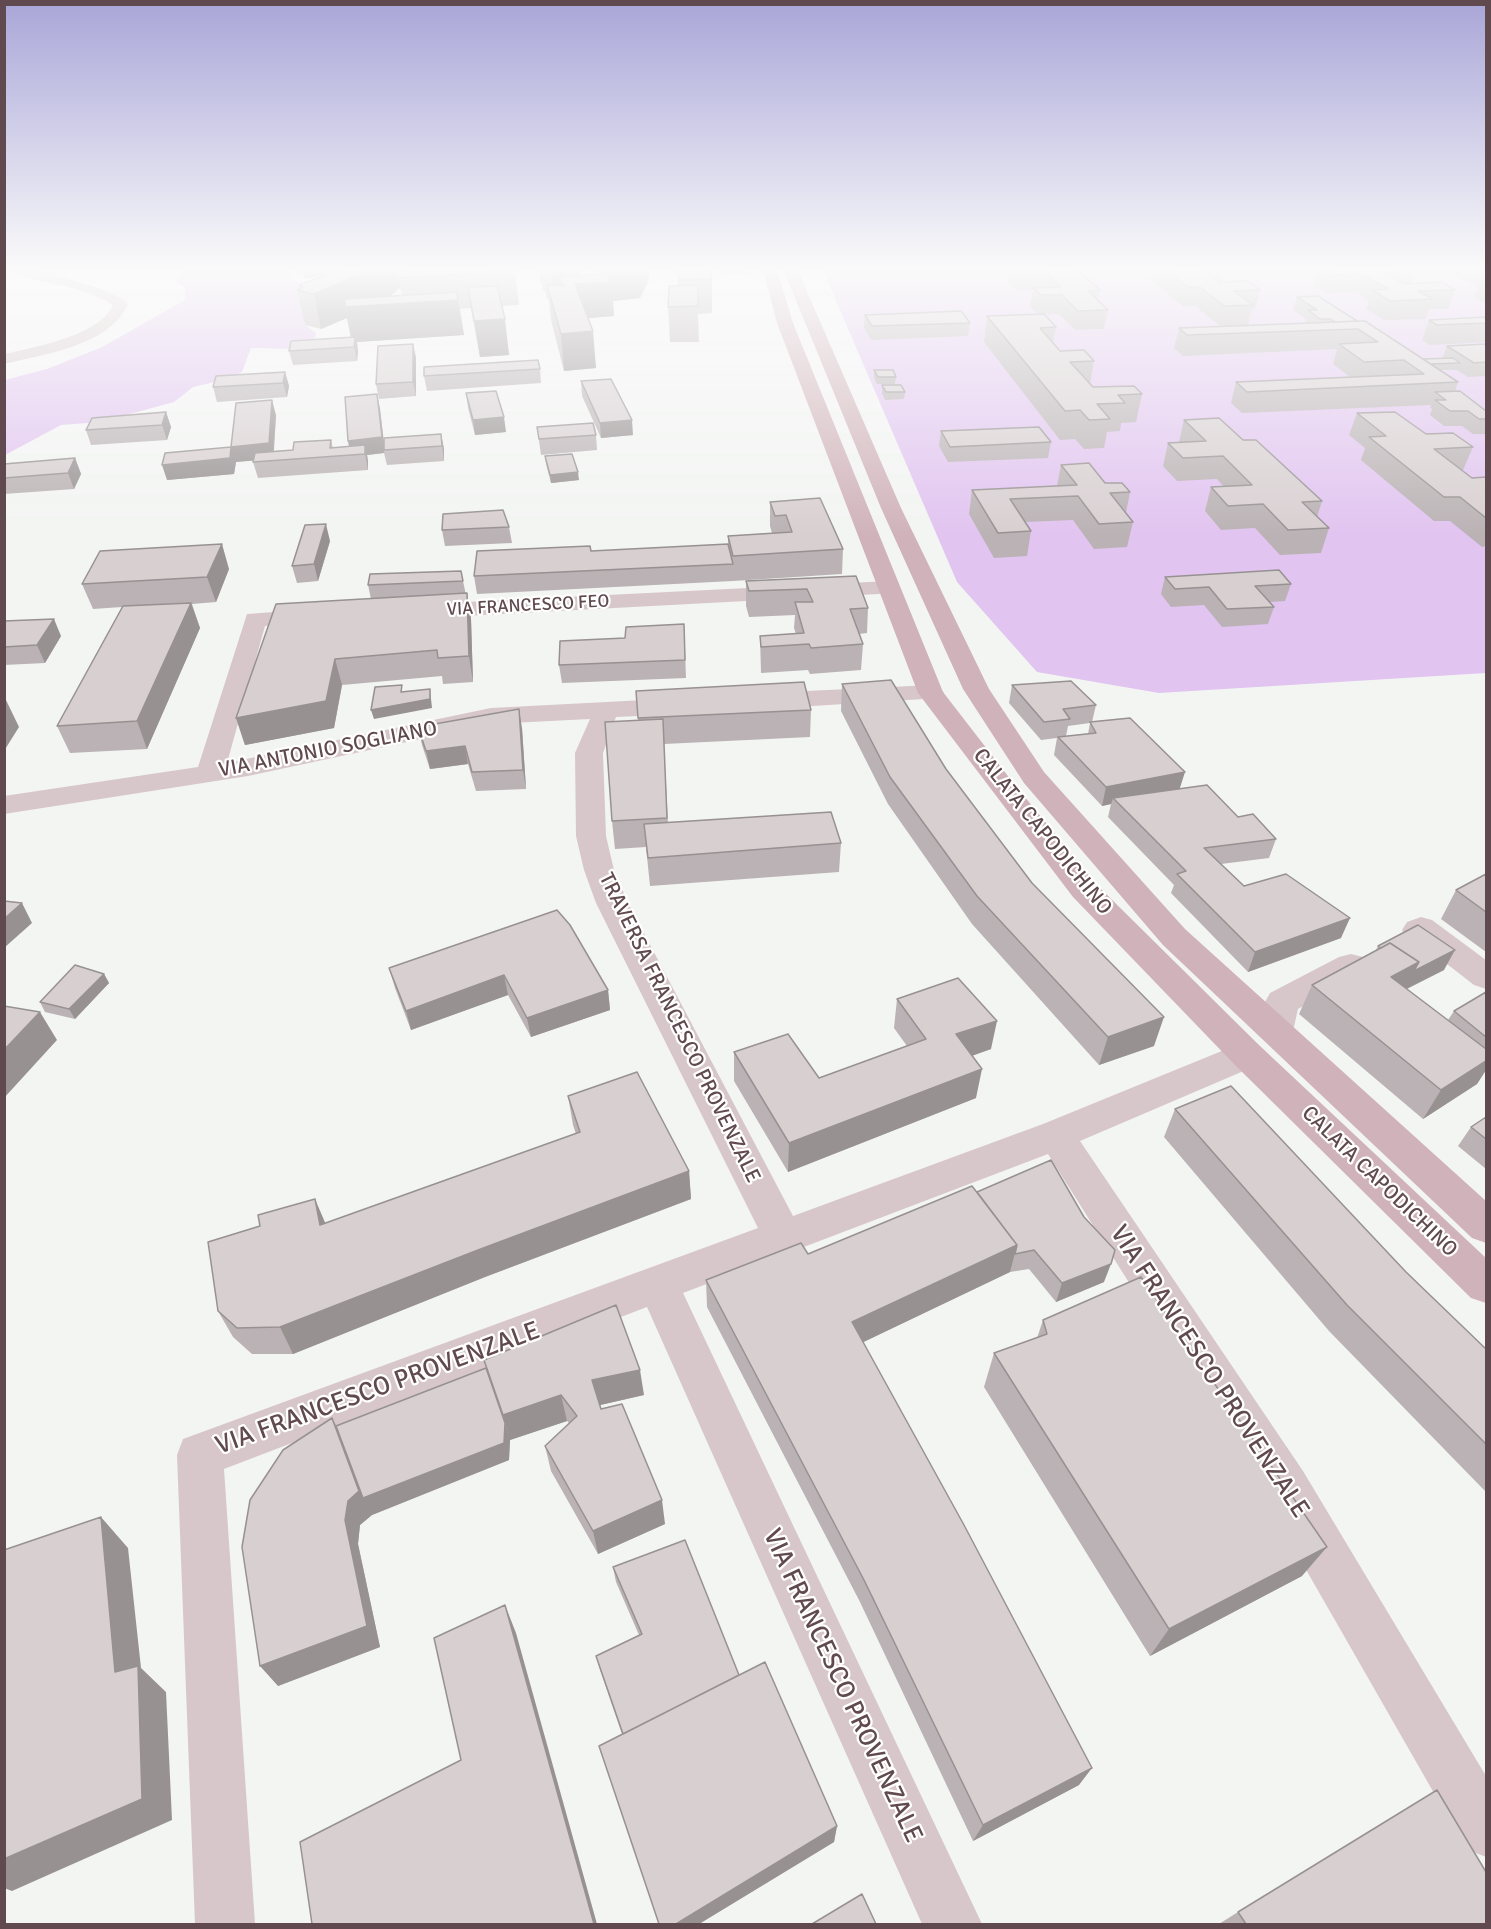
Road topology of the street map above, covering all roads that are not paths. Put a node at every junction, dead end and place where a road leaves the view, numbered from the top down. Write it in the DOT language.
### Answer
graph roads {
  1 [pos="798,356"];
  2 [pos="827,356"];
  3 [pos="889,588"];
  4 [pos="398,612"];
  5 [pos="339,615"];
  6 [pos="976,689"];
  7 [pos="931,693"];
  8 [pos="606,710"];
  9 [pos="210,774"];
  10 [pos="4,805"];
  11 [pos="1486,977"];
  12 [pos="1276,1031"];
  13 [pos="1247,1055"];
  14 [pos="1056,1135"];
  15 [pos="1486,1226"];
  16 [pos="783,1237"];
  17 [pos="658,1284"];
  18 [pos="1486,1285"];
  19 [pos="1486,1829"];
  20 [pos="225,1924"];
  21 [pos="952,1924"];
  1 -- 3 [label="main road, CALATA CAPODICHINO"];
  2 -- 6 [label="main road, CALATA CAPODICHINO"];
  3 -- 4 [label="street, VIA FRANCESCO FEO"];
  3 -- 7 [label="main road, CALATA CAPODICHINO"];
  5 -- 9 [label="street"];
  6 -- 7 [label="main road, VIA ANTONIO SOGLIANO"];
  6 -- 12 [label="main road, CALATA CAPODICHINO"];
  7 -- 8 [label="street, VIA ANTONIO SOGLIANO"];
  7 -- 13 [label="main road, CALATA CAPODICHINO"];
  8 -- 9 [label="street, VIA ANTONIO SOGLIANO"];
  8 -- 16 [label="street, TRAVERSA FRANCESCO PROVENZALE"];
  9 -- 10 [label="street, VIA ANTONIO SOGLIANO"];
  11 -- 12 [label="street"];
  12 -- 13 [label="main road"];
  12 -- 15 [label="main road, CALATA CAPODICHINO"];
  13 -- 14 [label="street, VIA FRANCESCO PROVENZALE"];
  13 -- 18 [label="main road, CALATA CAPODICHINO"];
  14 -- 16 [label="street, VIA FRANCESCO PROVENZALE"];
  14 -- 19 [label="street, VIA FRANCESCO PROVENZALE"];
  16 -- 17 [label="street, VIA FRANCESCO PROVENZALE"];
  17 -- 20 [label="street, VIA FRANCESCO PROVENZALE"];
  17 -- 21 [label="street, VIA FRANCESCO PROVENZALE"];
}
